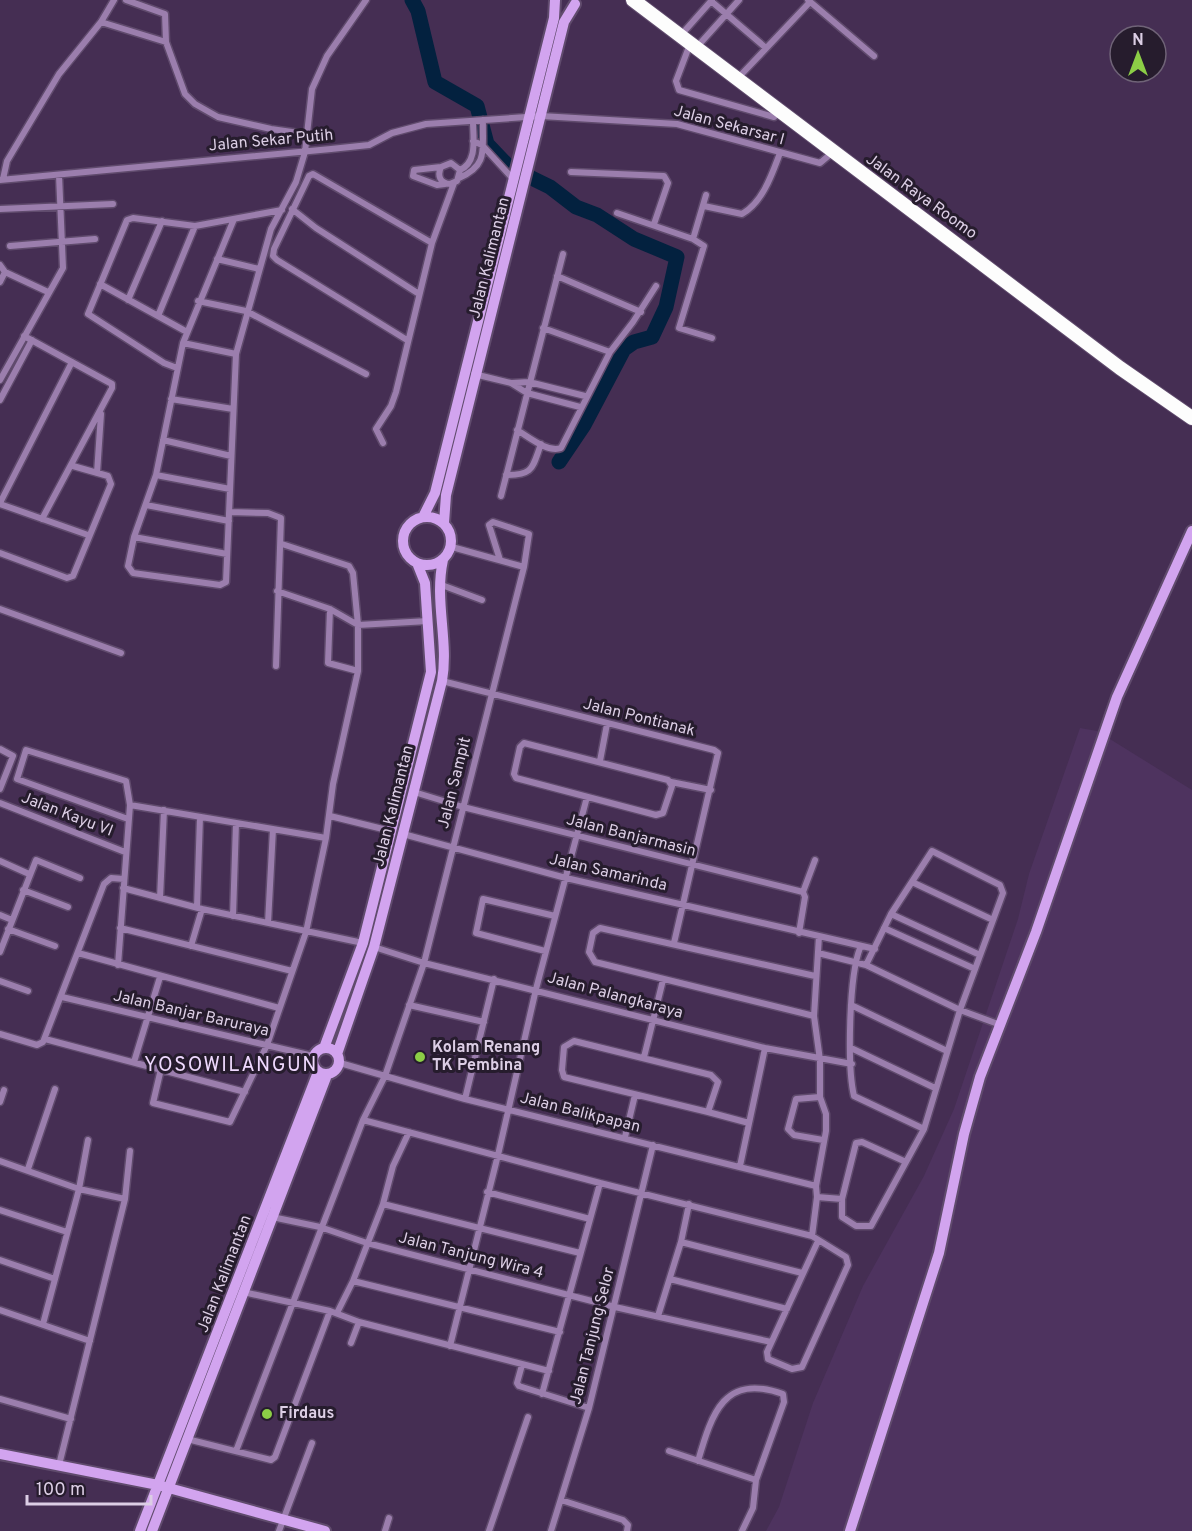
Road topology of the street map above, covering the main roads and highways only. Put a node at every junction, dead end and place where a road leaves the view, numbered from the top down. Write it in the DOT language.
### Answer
graph roads {
  1 [pos="556,0"];
  2 [pos="633,0"];
  3 [pos="577,2"];
  4 [pos="535,116"];
  5 [pos="470,373"];
  6 [pos="1192,418"];
  7 [pos="423,517"];
  8 [pos="444,523"];
  9 [pos="1192,531"];
  10 [pos="442,560"];
  11 [pos="417,563"];
  12 [pos="418,728"];
  13 [pos="430,730"];
  14 [pos="384,858"];
  15 [pos="396,861"];
  16 [pos="368,945"];
  17 [pos="324,1048"];
  18 [pos="338,1058"];
  19 [pos="322,1074"];
  20 [pos="268,1215"];
  21 [pos="216,1349"];
  22 [pos="0,1454"];
  23 [pos="163,1487"];
  24 [pos="140,1531"];
  25 [pos="152,1531"];
  26 [pos="325,1531"];
  27 [pos="850,1531"];
  1 -- 3 [label="main road"];
  1 -- 4 [label="main road, Jalan Kalimantan"];
  2 -- 6 [label="highway, Jalan Raya Roomo"];
  3 -- 4 [label="main road, Jalan Kalimantan"];
  4 -- 5 [label="main road, Jalan Kalimantan"];
  5 -- 7 [label="main road, Jalan Kalimantan"];
  5 -- 8 [label="main road, Jalan Kalimantan"];
  7 -- 8 [label="main road"];
  7 -- 11 [label="main road"];
  8 -- 10 [label="main road"];
  9 -- 27 [label="main road"];
  10 -- 11 [label="main road"];
  10 -- 13 [label="main road, Jalan Kalimantan"];
  11 -- 12 [label="main road, Jalan Kalimantan"];
  12 -- 13 [label="main road"];
  12 -- 14 [label="main road, Jalan Kalimantan"];
  13 -- 15 [label="main road, Jalan Kalimantan"];
  14 -- 15 [label="main road"];
  14 -- 16 [label="main road, Jalan Kalimantan"];
  15 -- 16 [label="main road, Jalan Kalimantan"];
  16 -- 17 [label="main road, Jalan Kalimantan"];
  16 -- 18 [label="main road, Jalan Kalimantan"];
  17 -- 18 [label="main road"];
  17 -- 19 [label="main road"];
  18 -- 19 [label="main road"];
  19 -- 20 [label="main road, Jalan Kalimantan"];
  20 -- 21 [label="main road, Jalan Kalimantan"];
  20 -- 21 [label="main road, Jalan Kalimantan"];
  21 -- 23 [label="main road, Jalan Kalimantan"];
  21 -- 23 [label="main road, Jalan Kalimantan"];
  22 -- 23 [label="main road"];
  23 -- 24 [label="main road"];
  23 -- 25 [label="main road"];
  23 -- 26 [label="main road"];
}
